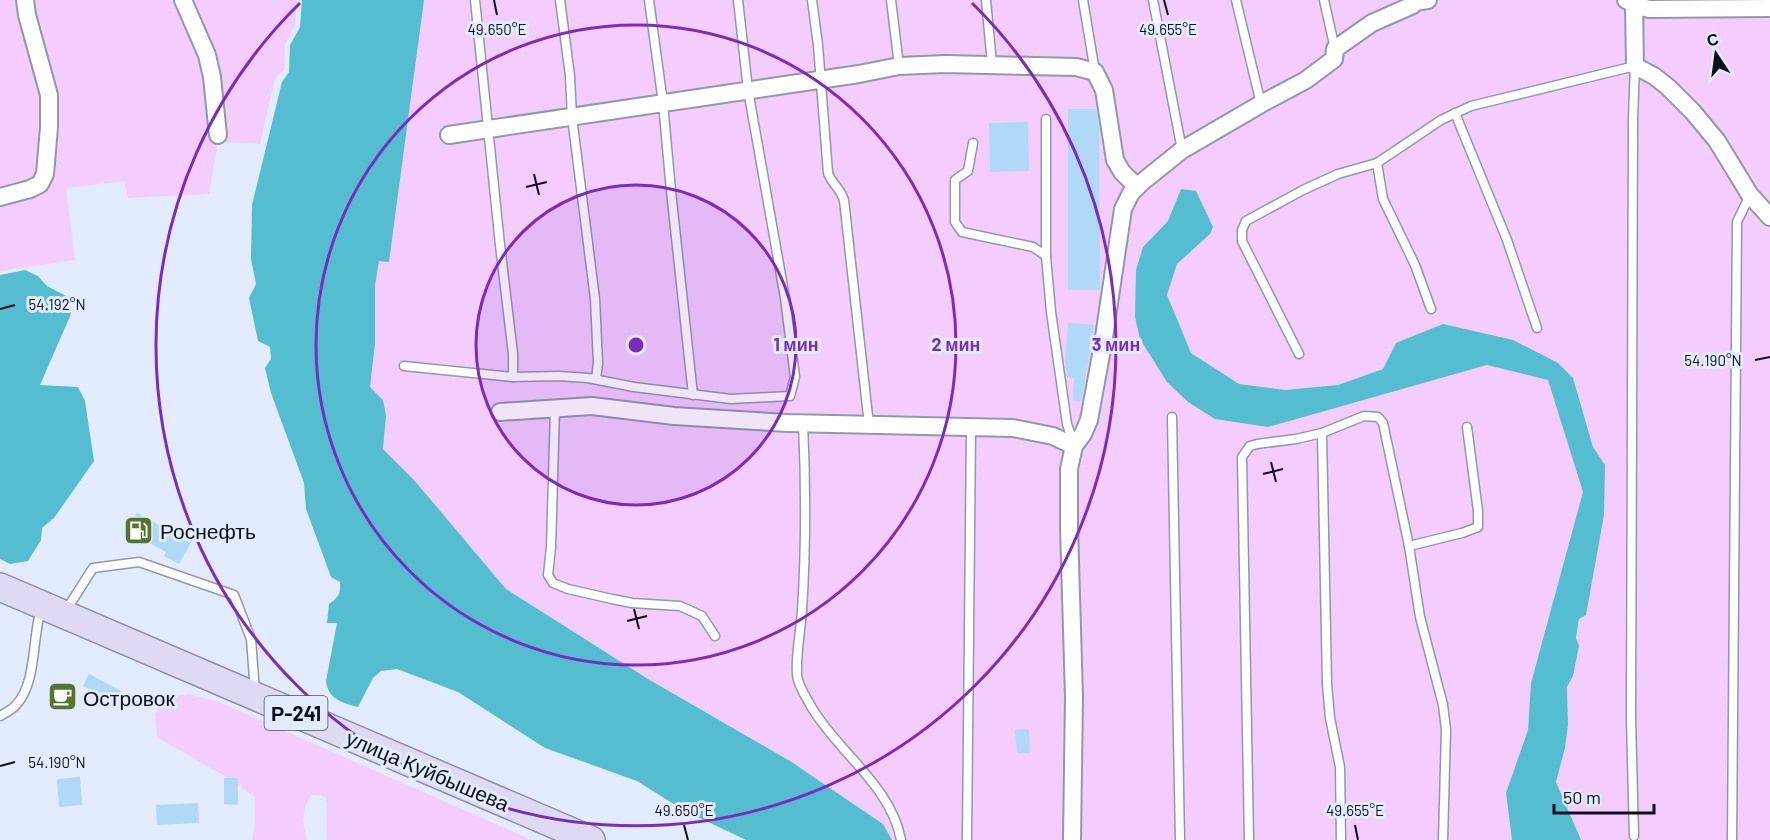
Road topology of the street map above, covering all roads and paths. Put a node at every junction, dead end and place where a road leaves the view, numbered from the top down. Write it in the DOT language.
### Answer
graph roads {
  1 [pos="25,0"];
  2 [pos="183,0"];
  3 [pos="475,0"];
  4 [pos="560,0"];
  5 [pos="649,0"];
  6 [pos="738,0"];
  7 [pos="812,0"];
  8 [pos="891,0"];
  9 [pos="986,0"];
  10 [pos="1083,0"];
  11 [pos="1153,0"];
  12 [pos="1236,0"];
  13 [pos="1324,0"];
  14 [pos="1419,1"];
  15 [pos="1630,2"];
  16 [pos="1770,9"];
  17 [pos="1335,49"];
  18 [pos="992,64"];
  19 [pos="899,66"];
  20 [pos="1635,66"];
  21 [pos="1095,72"];
  22 [pos="820,79"];
  23 [pos="748,90"];
  24 [pos="663,103"];
  25 [pos="1261,104"];
  26 [pos="1455,113"];
  27 [pos="572,117"];
  28 [pos="1046,119"];
  29 [pos="489,129"];
  30 [pos="218,135"];
  31 [pos="449,135"];
  32 [pos="973,143"];
  33 [pos="1182,150"];
  34 [pos="1377,163"];
  35 [pos="1137,187"];
  36 [pos="1750,195"];
  37 [pos="0,197"];
  38 [pos="1770,217"];
  39 [pos="1046,256"];
  40 [pos="1431,309"];
  41 [pos="1537,328"];
  42 [pos="1299,354"];
  43 [pos="404,366"];
  44 [pos="513,377"];
  45 [pos="596,380"];
  46 [pos="693,395"];
  47 [pos="555,408"];
  48 [pos="500,412"];
  49 [pos="1172,417"];
  50 [pos="803,423"];
  51 [pos="869,425"];
  52 [pos="1467,427"];
  53 [pos="971,428"];
  54 [pos="1322,433"];
  55 [pos="1074,446"];
  56 [pos="1409,546"];
  57 [pos="0,587"];
  58 [pos="53,610"];
  59 [pos="715,636"];
  60 [pos="256,696"];
  61 [pos="0,716"];
  62 [pos="1634,836"];
  63 [pos="591,840"];
  64 [pos="901,840"];
  65 [pos="967,840"];
  66 [pos="1072,840"];
  67 [pos="1180,840"];
  68 [pos="1249,840"];
  69 [pos="1341,840"];
  70 [pos="1443,840"];
  71 [pos="1732,840"];
  1 -- 37 [label="street"];
  2 -- 30 [label="street"];
  3 -- 29 [label="lane"];
  4 -- 27 [label="lane"];
  5 -- 24 [label="lane"];
  6 -- 23 [label="lane"];
  7 -- 22 [label="lane"];
  8 -- 19 [label="lane"];
  9 -- 18 [label="lane"];
  10 -- 21 [label="lane"];
  11 -- 33 [label="lane"];
  12 -- 25 [label="lane"];
  13 -- 17 [label="lane"];
  14 -- 17 [label="street"];
  15 -- 16 [label="street"];
  15 -- 20 [label="street"];
  17 -- 25 [label="street"];
  18 -- 19 [label="street"];
  18 -- 21 [label="street"];
  19 -- 22 [label="street"];
  20 -- 26 [label="lane"];
  20 -- 36 [label="street"];
  20 -- 62 [label="lane"];
  21 -- 35 [label="street"];
  22 -- 23 [label="street"];
  22 -- 51 [label="lane"];
  23 -- 24 [label="street"];
  23 -- 46 [label="lane"];
  24 -- 27 [label="street"];
  24 -- 46 [label="lane"];
  25 -- 33 [label="street"];
  26 -- 34 [label="lane"];
  26 -- 41 [label="lane"];
  27 -- 29 [label="street"];
  27 -- 45 [label="lane"];
  28 -- 39 [label="lane"];
  29 -- 31 [label="street"];
  29 -- 44 [label="lane"];
  32 -- 39 [label="lane"];
  33 -- 35 [label="street"];
  34 -- 40 [label="lane"];
  34 -- 42 [label="lane"];
  35 -- 55 [label="street"];
  36 -- 38 [label="street"];
  36 -- 71 [label="lane"];
  39 -- 55 [label="lane"];
  43 -- 44 [label="lane"];
  44 -- 45 [label="lane"];
  45 -- 46 [label="lane"];
  47 -- 48 [label="street"];
  47 -- 50 [label="street"];
  47 -- 59 [label="lane"];
  49 -- 67 [label="lane"];
  50 -- 51 [label="street"];
  50 -- 64 [label="lane"];
  51 -- 53 [label="street"];
  52 -- 56 [label="lane"];
  53 -- 55 [label="street"];
  53 -- 65 [label="lane"];
  54 -- 56 [label="lane"];
  54 -- 68 [label="lane"];
  54 -- 69 [label="lane"];
  55 -- 66 [label="street"];
  56 -- 70 [label="lane"];
  57 -- 58 [label="highway, улица Куйбышева / Р-241"];
  58 -- 60 [label="highway, улица Куйбышева / Р-241"];
  58 -- 60 [label="lane"];
  58 -- 61 [label="lane"];
  60 -- 63 [label="highway, улица Куйбышева / Р-241"];
}
